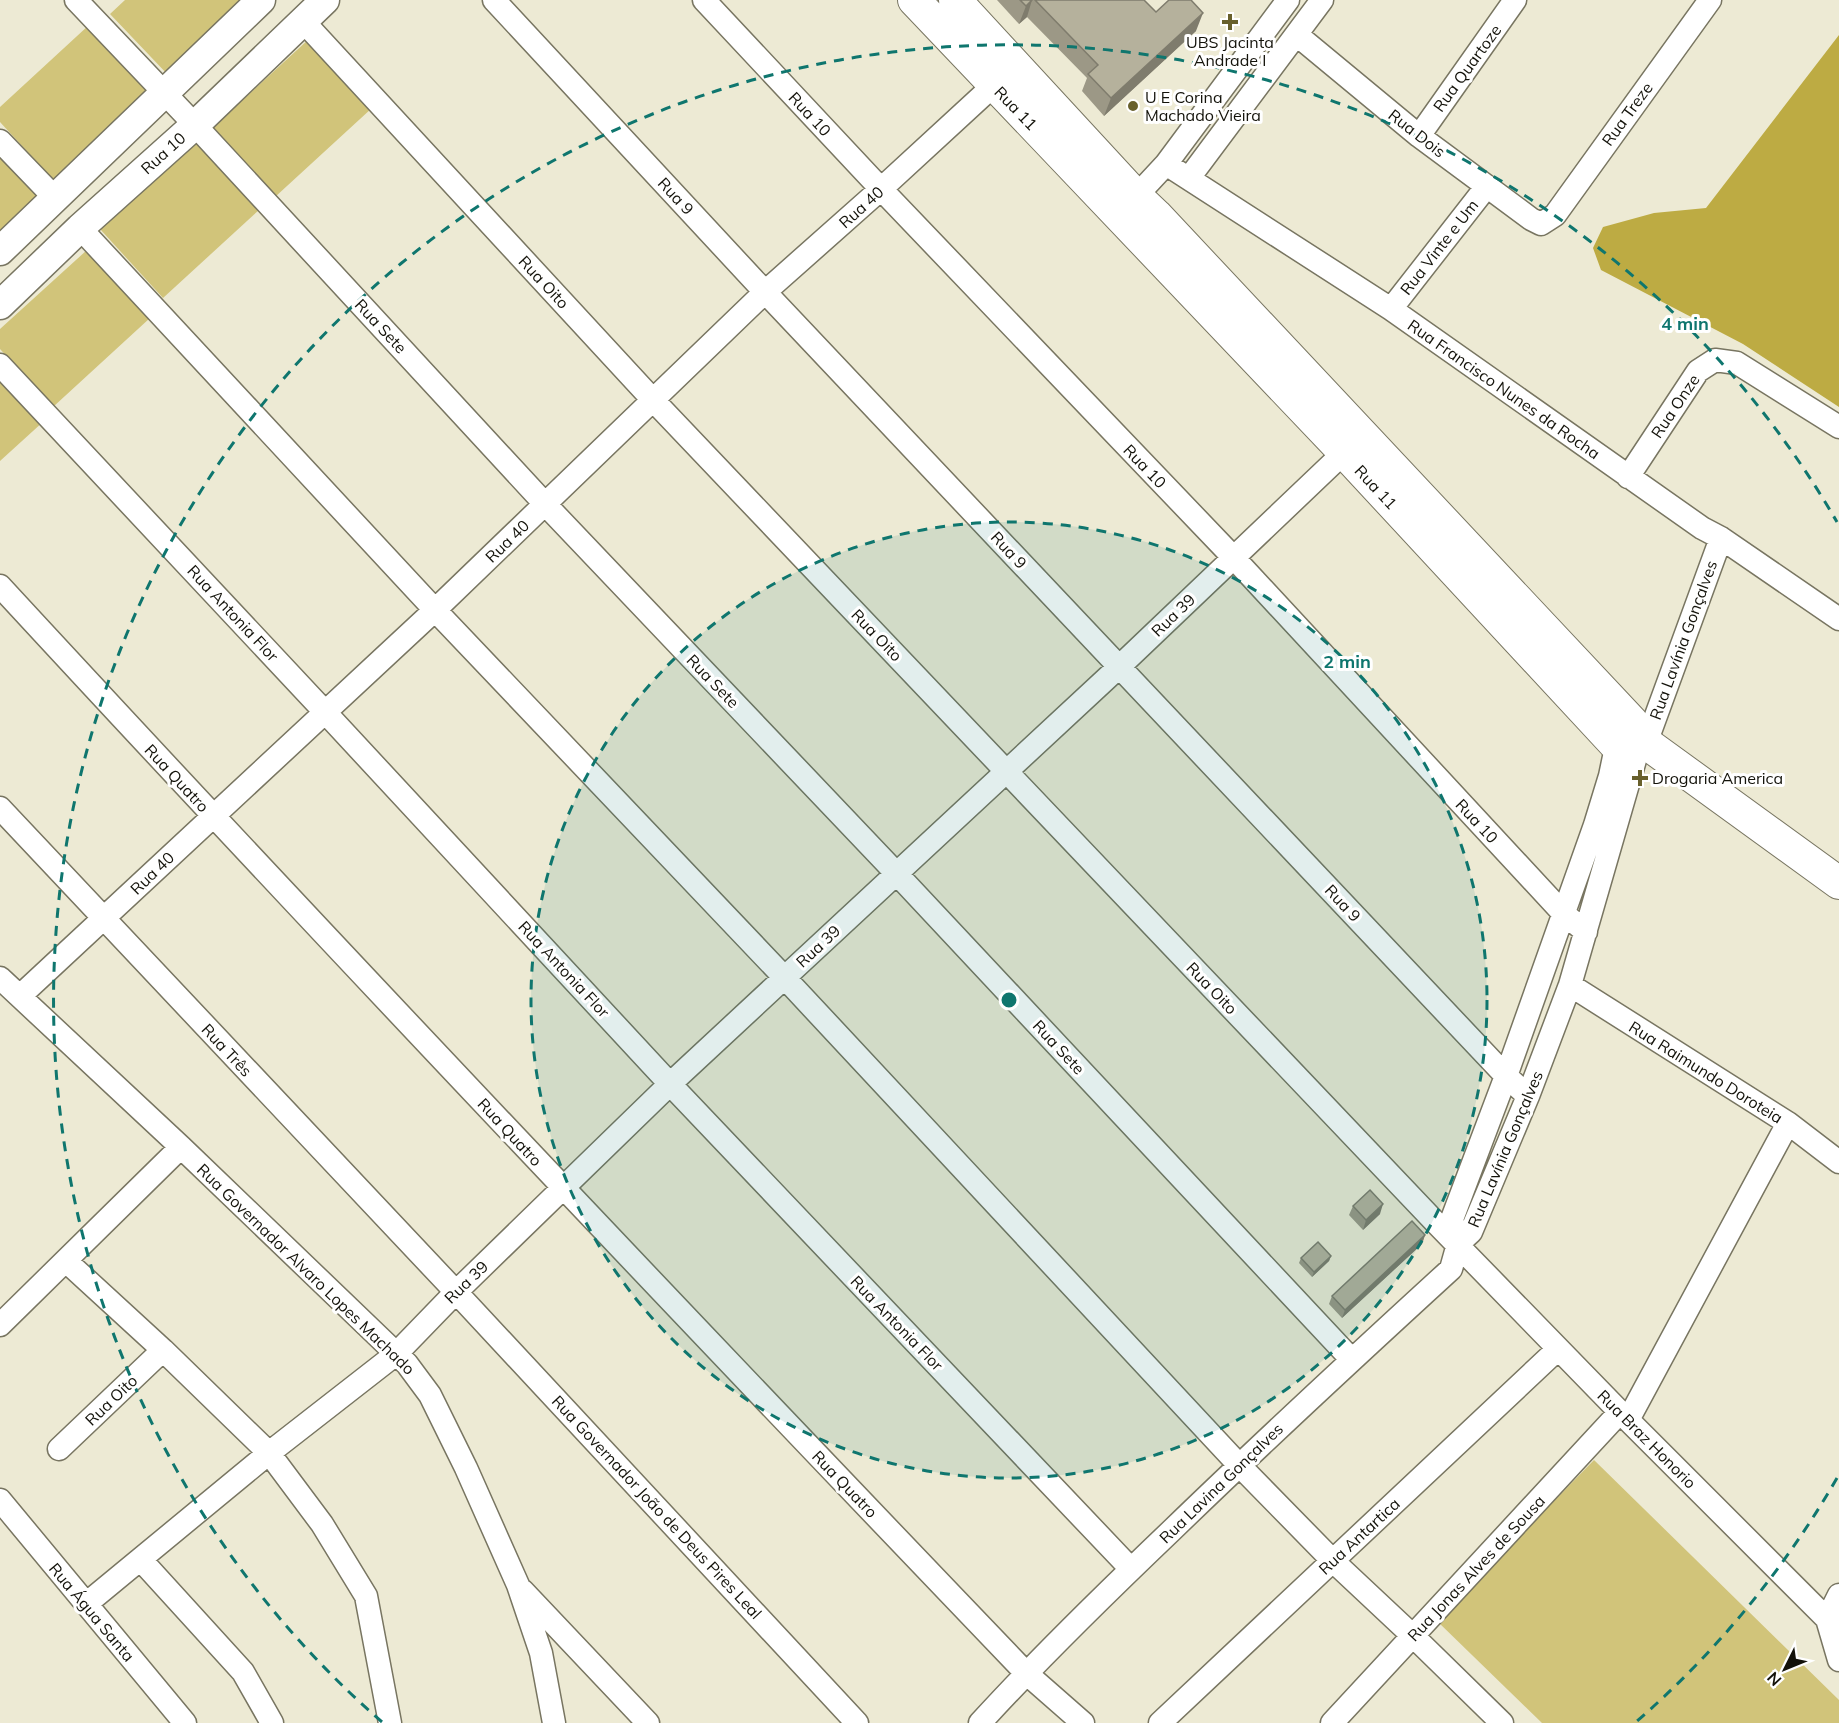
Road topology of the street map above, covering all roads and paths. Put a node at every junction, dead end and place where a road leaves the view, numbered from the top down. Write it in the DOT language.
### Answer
graph roads {
  1 [pos="76,0"];
  2 [pos="261,0"];
  3 [pos="325,0"];
  4 [pos="494,0"];
  5 [pos="704,0"];
  6 [pos="914,0"];
  7 [pos="955,0"];
  8 [pos="1288,0"];
  9 [pos="1322,0"];
  10 [pos="1515,0"];
  11 [pos="1710,0"];
  12 [pos="303,21"];
  13 [pos="1297,35"];
  14 [pos="994,85"];
  15 [pos="164,93"];
  16 [pos="195,125"];
  17 [pos="1419,136"];
  18 [pos="0,141"];
  19 [pos="1166,164"];
  20 [pos="1189,178"];
  21 [pos="1487,186"];
  22 [pos="881,189"];
  23 [pos="55,198"];
  24 [pos="1127,205"];
  25 [pos="1541,224"];
  26 [pos="80,228"];
  27 [pos="0,251"];
  28 [pos="765,292"];
  29 [pos="0,305"];
  30 [pos="1390,309"];
  31 [pos="0,365"];
  32 [pos="653,400"];
  33 [pos="1839,427"];
  34 [pos="1353,443"];
  35 [pos="1628,477"];
  36 [pos="545,504"];
  37 [pos="1721,538"];
  38 [pos="1233,557"];
  39 [pos="0,586"];
  40 [pos="435,610"];
  41 [pos="1839,619"];
  42 [pos="1120,666"];
  43 [pos="325,712"];
  44 [pos="1631,736"];
  45 [pos="1006,771"];
  46 [pos="0,808"];
  47 [pos="212,816"];
  48 [pos="896,873"];
  49 [pos="1839,883"];
  50 [pos="1563,913"];
  51 [pos="104,920"];
  52 [pos="1586,932"];
  53 [pos="784,977"];
  54 [pos="0,978"];
  55 [pos="1570,985"];
  56 [pos="20,996"];
  57 [pos="1506,1076"];
  58 [pos="670,1084"];
  59 [pos="1528,1095"];
  60 [pos="1788,1124"];
  61 [pos="181,1147"];
  62 [pos="1839,1162"];
  63 [pos="563,1189"];
  64 [pos="1458,1244"];
  65 [pos="66,1262"];
  66 [pos="456,1292"];
  67 [pos="0,1325"];
  68 [pos="1558,1349"];
  69 [pos="163,1350"];
  70 [pos="396,1354"];
  71 [pos="1352,1360"];
  72 [pos="1624,1416"];
  73 [pos="59,1449"];
  74 [pos="269,1453"];
  75 [pos="1239,1465"];
  76 [pos="0,1500"];
  77 [pos="141,1560"];
  78 [pos="1333,1561"];
  79 [pos="1131,1569"];
  80 [pos="518,1585"];
  81 [pos="1839,1596"];
  82 [pos="86,1604"];
  83 [pos="1833,1625"];
  84 [pos="1413,1636"];
  85 [pos="1839,1660"];
  86 [pos="1026,1673"];
  87 [pos="185,1723"];
  88 [pos="272,1723"];
  89 [pos="390,1723"];
  90 [pos="554,1723"];
  91 [pos="648,1723"];
  92 [pos="858,1723"];
  93 [pos="980,1723"];
  94 [pos="1083,1723"];
  95 [pos="1160,1723"];
  96 [pos="1332,1723"];
  97 [pos="1502,1723"];
  1 -- 15 [label="street, Rua Sete"];
  2 -- 15 [label="street"];
  3 -- 12 [label="street, Rua 10"];
  4 -- 28 [label="street, Rua 9"];
  5 -- 22 [label="street, Rua 10"];
  6 -- 14 [label="main road, Rua 11"];
  7 -- 24 [label="main road, Rua 11"];
  8 -- 19 [label="street"];
  9 -- 13 [label="street"];
  10 -- 17 [label="street, Rua Quartoze"];
  11 -- 25 [label="street, Rua Treze"];
  12 -- 16 [label="street, Rua 10"];
  12 -- 32 [label="street, Rua Oito"];
  13 -- 17 [label="street, Rua Dois"];
  13 -- 20 [label="street"];
  14 -- 22 [label="street, Rua 40"];
  14 -- 24 [label="main road, Rua 11"];
  15 -- 16 [label="street, Rua Sete"];
  15 -- 23 [label="street"];
  16 -- 26 [label="street, Rua 10"];
  16 -- 36 [label="street, Rua Sete"];
  17 -- 21 [label="street, Rua Dois"];
  18 -- 23 [label="street"];
  19 -- 20 [label="street, Rua Francisco Nunes da Rocha"];
  19 -- 24 [label="street"];
  20 -- 30 [label="street, Rua Francisco Nunes da Rocha"];
  21 -- 25 [label="street, Rua Dois"];
  21 -- 30 [label="street, Rua Vinte e Um"];
  22 -- 28 [label="street, Rua 40"];
  22 -- 38 [label="street, Rua 10"];
  23 -- 27 [label="street"];
  24 -- 34 [label="main road, Rua 11"];
  26 -- 29 [label="street, Rua 10"];
  26 -- 40 [label="street"];
  28 -- 32 [label="street, Rua 40"];
  28 -- 42 [label="street, Rua 9"];
  30 -- 35 [label="street, Rua Francisco Nunes da Rocha"];
  31 -- 43 [label="street, Rua Antonia Flor"];
  32 -- 36 [label="street, Rua 40"];
  32 -- 45 [label="street, Rua Oito"];
  33 -- 35 [label="street, Rua Onze"];
  34 -- 38 [label="street, Rua 39"];
  34 -- 44 [label="main road, Rua 11"];
  35 -- 37 [label="street, Rua Francisco Nunes da Rocha"];
  36 -- 40 [label="street, Rua 40"];
  36 -- 48 [label="street, Rua Sete"];
  37 -- 41 [label="street, Rua Francisco Nunes da Rocha"];
  37 -- 44 [label="street, Rua Lavínia Gonçalves"];
  38 -- 42 [label="street, Rua 39"];
  38 -- 50 [label="street, Rua 10"];
  39 -- 47 [label="street, Rua Quatro"];
  40 -- 43 [label="street, Rua 40"];
  40 -- 53 [label="street"];
  42 -- 45 [label="street, Rua 39"];
  42 -- 57 [label="street, Rua 9"];
  43 -- 47 [label="street, Rua 40"];
  43 -- 58 [label="street, Rua Antonia Flor"];
  44 -- 49 [label="main road, Rua 11"];
  44 -- 50 [label="street, Rua Lavínia Gonçalves"];
  44 -- 52 [label="street, Rua Lavínia Gonçalves"];
  45 -- 48 [label="street, Rua 39"];
  45 -- 64 [label="street, Rua Oito"];
  46 -- 51 [label="street, Rua Três"];
  47 -- 51 [label="street, Rua 40"];
  47 -- 63 [label="street, Rua Quatro"];
  48 -- 53 [label="street, Rua 39"];
  48 -- 71 [label="street, Rua Sete"];
  50 -- 52 [label="street, Rua 10"];
  50 -- 57 [label="street, Rua Lavínia Gonçalves"];
  51 -- 56 [label="street, Rua 40"];
  51 -- 66 [label="street, Rua Três"];
  52 -- 55 [label="street, Rua Lavínia Gonçalves"];
  53 -- 58 [label="street, Rua 39"];
  53 -- 75 [label="street"];
  54 -- 56 [label="street, Rua Governador Alvaro Lopes Machado"];
  55 -- 59 [label="street, Rua Lavínia Gonçalves"];
  55 -- 60 [label="street, Rua Raimundo Doroteia"];
  56 -- 61 [label="street, Rua Governador Alvaro Lopes Machado"];
  57 -- 59 [label="street, Rua 9"];
  57 -- 64 [label="street, Rua Lavínia Gonçalves"];
  58 -- 63 [label="street, Rua 39"];
  58 -- 79 [label="street, Rua Antonia Flor"];
  59 -- 64 [label="street, Rua Lavínia Gonçalves"];
  60 -- 62 [label="street, Rua Raimundo Doroteia"];
  60 -- 72 [label="street, Rua Jonas Alves de Sousa"];
  61 -- 65 [label="street"];
  61 -- 70 [label="street, Rua Governador Alvaro Lopes Machado"];
  63 -- 66 [label="street, Rua 39"];
  63 -- 86 [label="street, Rua Quatro"];
  64 -- 68 [label="street, Rua Braz Honorio"];
  64 -- 71 [label="street, Rua Lavina Gonçalves"];
  65 -- 67 [label="street"];
  65 -- 69 [label="street"];
  66 -- 70 [label="street, Rua 39"];
  66 -- 92 [label="street, Rua Governador João de Deus Pires Leal"];
  68 -- 72 [label="street, Rua Braz Honorio"];
  68 -- 78 [label="street, Rua Antartica"];
  69 -- 73 [label="street, Rua Oito"];
  69 -- 74 [label="street"];
  70 -- 74 [label="street, Rua 39"];
  70 -- 80 [label="street, Rua Governador Alvaro Lopes Machado"];
  71 -- 75 [label="street, Rua Lavina Gonçalves"];
  72 -- 83 [label="street, Rua Braz Honorio"];
  72 -- 84 [label="street, Rua Jonas Alves de Sousa"];
  74 -- 77 [label="street, Rua 39"];
  74 -- 89 [label="street"];
  75 -- 78 [label="street"];
  75 -- 79 [label="street, Rua Lavina Gonçalves"];
  76 -- 82 [label="street, Rua Água Santa"];
  77 -- 82 [label="street, Rua 39"];
  77 -- 88 [label="street"];
  78 -- 84 [label="street"];
  78 -- 95 [label="street, Rua Antartica"];
  79 -- 86 [label="street, Rua Lavina Gonçalves"];
  80 -- 90 [label="street, Rua Governador Alvaro Lopes Machado"];
  80 -- 91 [label="street"];
  81 -- 83 [label="street"];
  82 -- 87 [label="street, Rua Água Santa"];
  83 -- 85 [label="street"];
  84 -- 96 [label="street, Rua Jonas Alves de Sousa"];
  84 -- 97 [label="street"];
  86 -- 93 [label="street, Rua Lavina Gonçalves"];
  86 -- 94 [label="street, Rua Quatro"];
}
